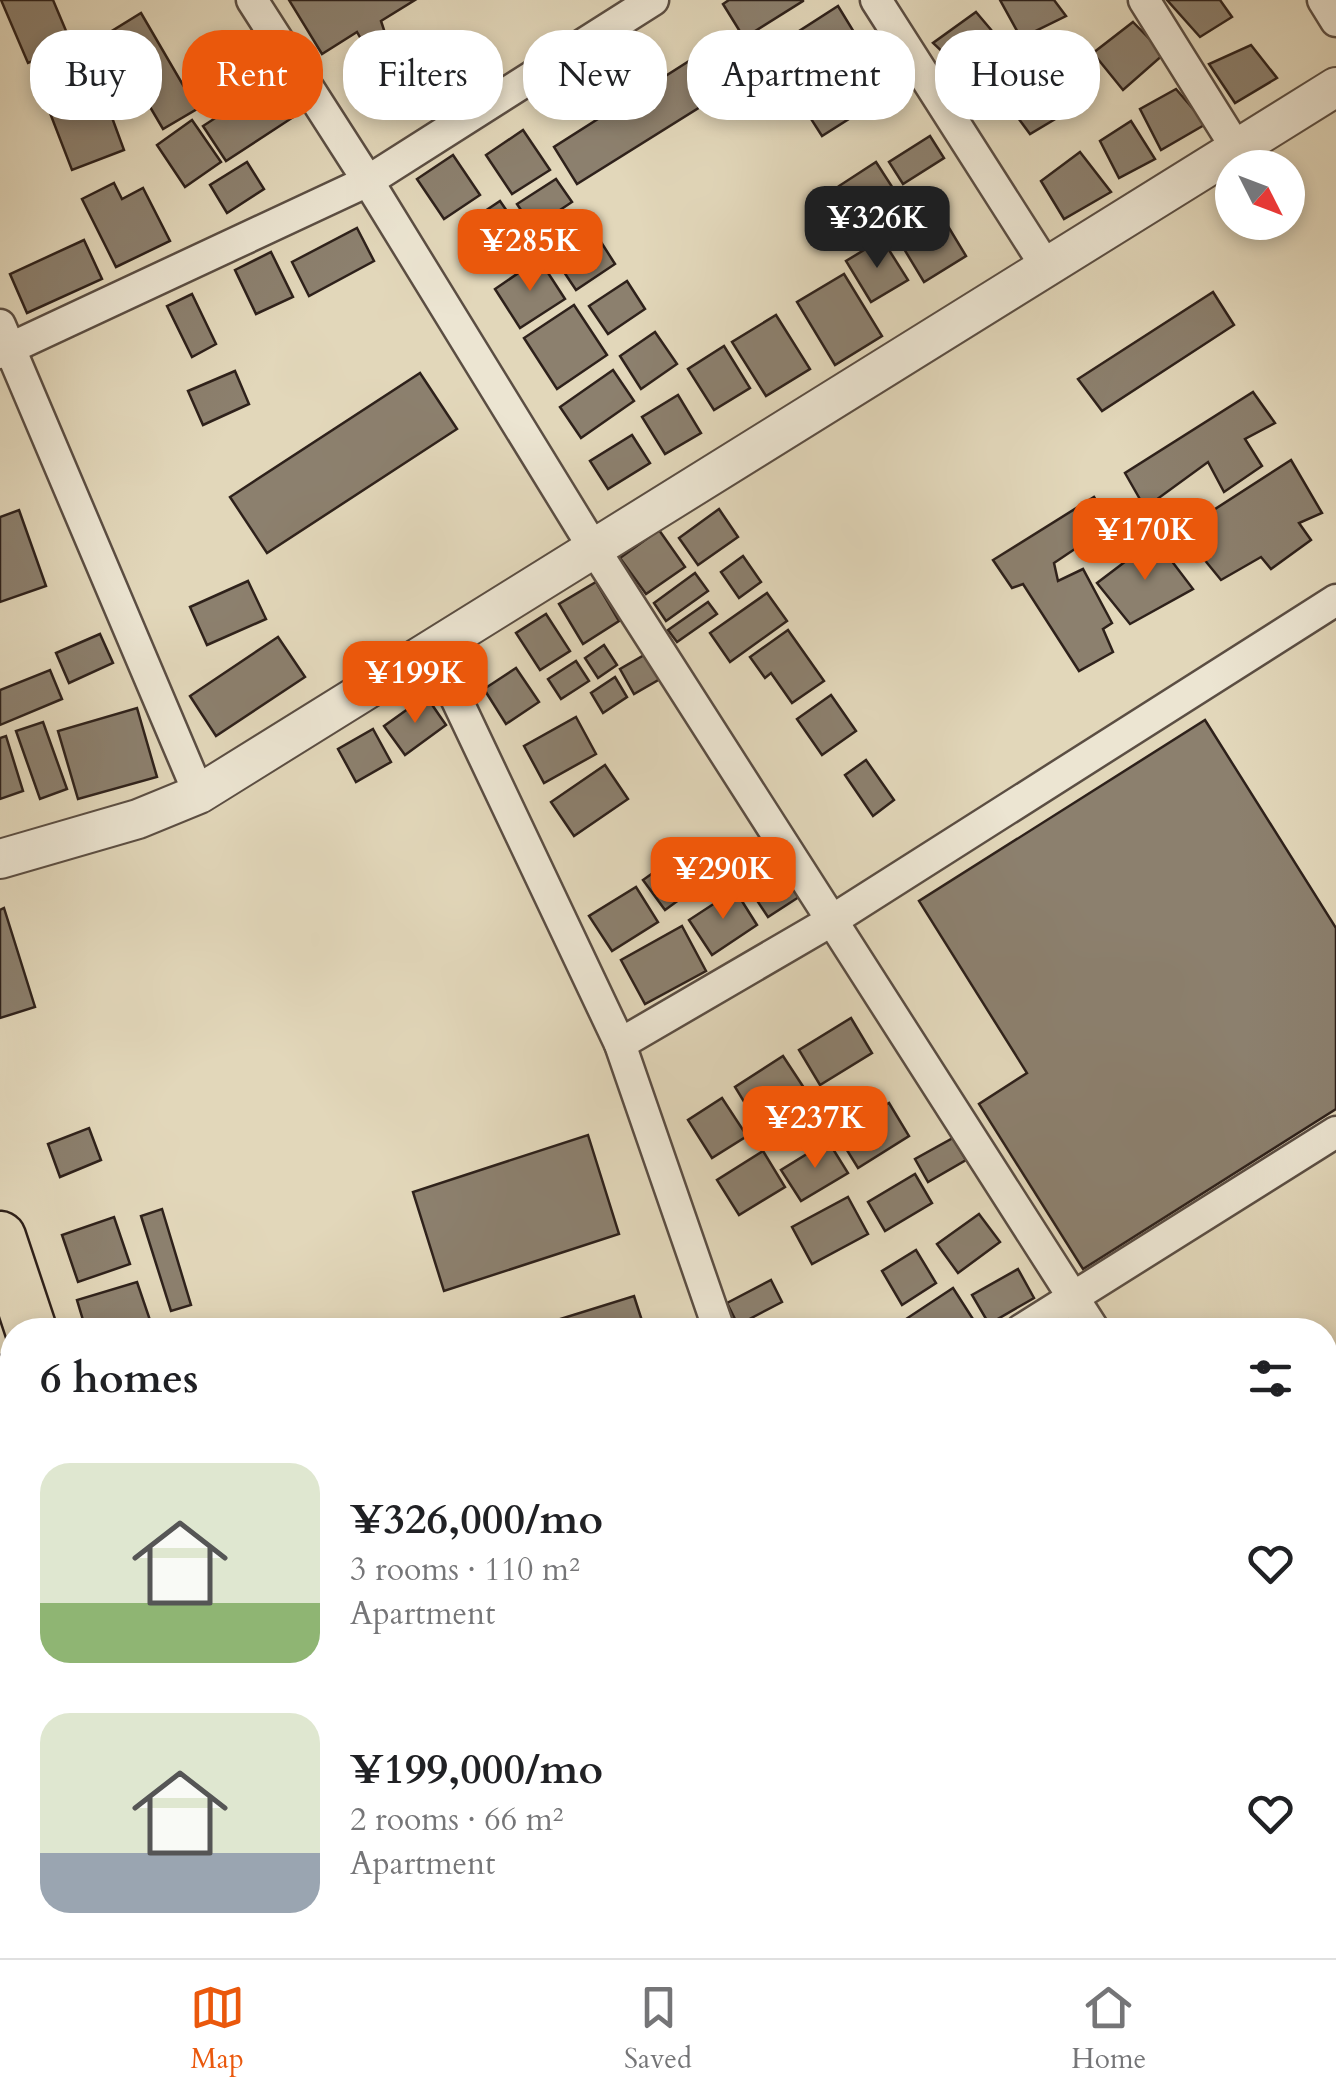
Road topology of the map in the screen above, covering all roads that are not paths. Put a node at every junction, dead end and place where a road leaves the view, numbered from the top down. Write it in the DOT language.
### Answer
graph roads {
  1 [pos="252,0"];
  2 [pos="653,0"];
  3 [pos="876,0"];
  4 [pos="1144,0"];
  5 [pos="1323,0"];
  6 [pos="1336,21"];
  7 [pos="1336,86"];
  8 [pos="1237,148"];
  9 [pos="368,181"];
  10 [pos="1047,268"];
  11 [pos="3,342"];
  12 [pos="593,547"];
  13 [pos="1336,600"];
  14 [pos="443,645"];
  15 [pos="199,794"];
  16 [pos="0,859"];
  17 [pos="832,921"];
  18 [pos="620,1044"];
  19 [pos="1336,1132"];
  20 [pos="0,1237"];
  21 [pos="1074,1297"];
  22 [pos="27,1318"];
  23 [pos="716,1318"];
  24 [pos="1040,1318"];
  25 [pos="1087,1318"];
  1 -- 9 [label="street"];
  2 -- 9 [label="street"];
  3 -- 10 [label="street"];
  4 -- 8 [label="street"];
  5 -- 6 [label="street"];
  7 -- 8 [label="street"];
  8 -- 10 [label="street"];
  9 -- 11 [label="street"];
  9 -- 12 [label="street"];
  10 -- 12 [label="street"];
  11 -- 15 [label="street"];
  12 -- 14 [label="street"];
  12 -- 17 [label="street"];
  13 -- 17 [label="street"];
  14 -- 15 [label="street"];
  14 -- 18 [label="street"];
  15 -- 16 [label="street"];
  17 -- 18 [label="street"];
  17 -- 21 [label="street"];
  18 -- 23 [label="street"];
  19 -- 21 [label="street"];
  20 -- 22 [label="highway"];
  21 -- 24 [label="street"];
  21 -- 25 [label="street"];
}
